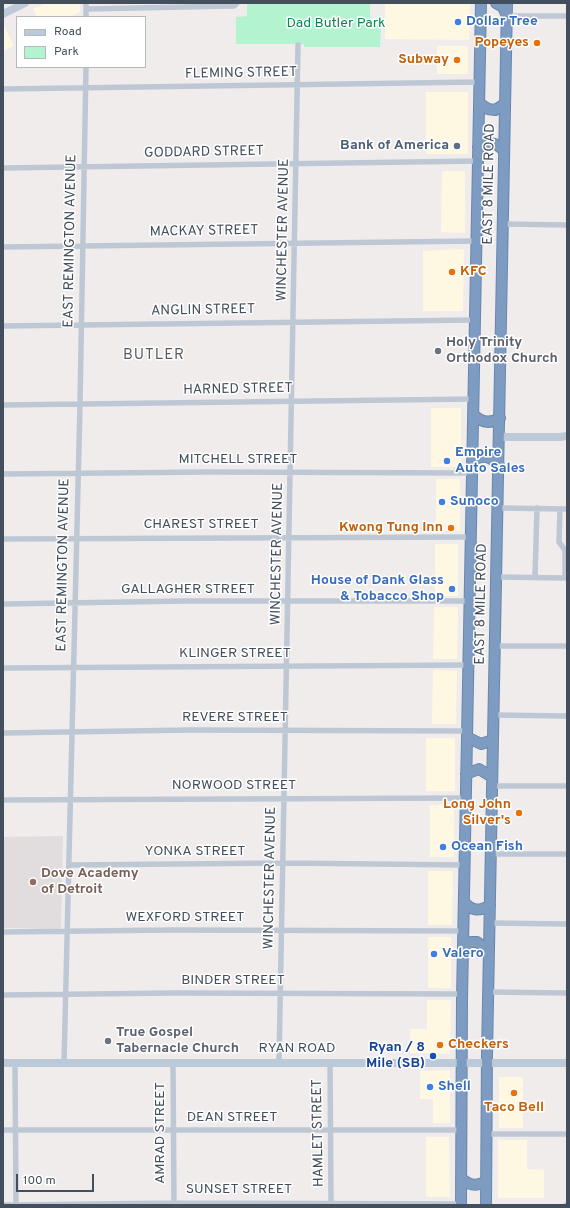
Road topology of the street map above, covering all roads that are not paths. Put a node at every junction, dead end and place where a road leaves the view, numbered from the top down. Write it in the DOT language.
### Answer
graph roads {
  1 [pos="25,3"];
  2 [pos="482,3"];
  3 [pos="487,3"];
  4 [pos="496,3"];
  5 [pos="507,3"];
  6 [pos="236,4"];
  7 [pos="86,6"];
  8 [pos="3,14"];
  9 [pos="507,16"];
  10 [pos="567,16"];
  11 [pos="298,45"];
  12 [pos="86,68"];
  13 [pos="479,82"];
  14 [pos="298,85"];
  15 [pos="85,88"];
  16 [pos="3,89"];
  17 [pos="479,103"];
  18 [pos="505,104"];
  19 [pos="478,147"];
  20 [pos="504,151"];
  21 [pos="478,161"];
  22 [pos="297,164"];
  23 [pos="84,167"];
  24 [pos="3,168"];
  25 [pos="504,224"];
  26 [pos="567,225"];
  27 [pos="476,241"];
  28 [pos="295,243"];
  29 [pos="83,246"];
  30 [pos="3,247"];
  31 [pos="475,320"];
  32 [pos="294,322"];
  33 [pos="82,325"];
  34 [pos="3,326"];
  35 [pos="474,399"];
  36 [pos="293,401"];
  37 [pos="80,404"];
  38 [pos="3,405"];
  39 [pos="473,414"];
  40 [pos="500,418"];
  41 [pos="500,436"];
  42 [pos="567,436"];
  43 [pos="472,460"];
  44 [pos="499,465"];
  45 [pos="292,472"];
  46 [pos="79,473"];
  47 [pos="472,473"];
  48 [pos="3,474"];
  49 [pos="498,508"];
  50 [pos="537,508"];
  51 [pos="560,509"];
  52 [pos="567,509"];
  53 [pos="291,537"];
  54 [pos="471,537"];
  55 [pos="77,538"];
  56 [pos="3,539"];
  57 [pos="497,577"];
  58 [pos="535,577"];
  59 [pos="566,578"];
  60 [pos="289,601"];
  61 [pos="469,601"];
  62 [pos="75,603"];
  63 [pos="3,604"];
  64 [pos="496,646"];
  65 [pos="567,646"];
  66 [pos="468,665"];
  67 [pos="288,666"];
  68 [pos="74,667"];
  69 [pos="3,668"];
  70 [pos="494,715"];
  71 [pos="567,716"];
  72 [pos="287,730"];
  73 [pos="72,732"];
  74 [pos="3,733"];
  75 [pos="467,734"];
  76 [pos="493,740"];
  77 [pos="466,774"];
  78 [pos="492,781"];
  79 [pos="567,786"];
  80 [pos="285,798"];
  81 [pos="466,798"];
  82 [pos="3,800"];
  83 [pos="70,800"];
  84 [pos="491,854"];
  85 [pos="567,854"];
  86 [pos="284,863"];
  87 [pos="465,864"];
  88 [pos="69,865"];
  89 [pos="464,902"];
  90 [pos="490,906"];
  91 [pos="489,923"];
  92 [pos="567,924"];
  93 [pos="283,930"];
  94 [pos="464,930"];
  95 [pos="67,931"];
  96 [pos="3,932"];
  97 [pos="463,946"];
  98 [pos="489,951"];
  99 [pos="488,992"];
  100 [pos="566,992"];
  101 [pos="281,993"];
  102 [pos="66,994"];
  103 [pos="462,994"];
  104 [pos="3,995"];
  105 [pos="172,1062"];
  106 [pos="280,1062"];
  107 [pos="330,1062"];
  108 [pos="461,1062"];
  109 [pos="3,1063"];
  110 [pos="15,1063"];
  111 [pos="64,1063"];
  112 [pos="487,1063"];
  113 [pos="567,1063"];
  114 [pos="330,1129"];
  115 [pos="3,1130"];
  116 [pos="15,1130"];
  117 [pos="173,1130"];
  118 [pos="461,1130"];
  119 [pos="486,1134"];
  120 [pos="567,1134"];
  121 [pos="461,1178"];
  122 [pos="486,1180"];
  123 [pos="174,1202"];
  124 [pos="328,1203"];
  125 [pos="408,1204"];
  126 [pos="461,1204"];
  127 [pos="3,1205"];
  128 [pos="16,1205"];
  129 [pos="486,1205"];
  1 -- 8 [label="street"];
  2 -- 3 [label="highway"];
  2 -- 13 [label="highway, EAST 8 MILE ROAD"];
  4 -- 9 [label="highway"];
  5 -- 9 [label="highway, EAST 8 MILE ROAD"];
  6 -- 7 [label="street"];
  9 -- 10 [label="street"];
  9 -- 18 [label="highway, EAST 8 MILE ROAD"];
  11 -- 14 [label="street, WINCHESTER AVENUE"];
  12 -- 15 [label="street, EAST REMINGTON AVENUE"];
  13 -- 14 [label="street, FLEMING STREET"];
  13 -- 17 [label="highway, EAST 8 MILE ROAD"];
  14 -- 15 [label="street, FLEMING STREET"];
  14 -- 22 [label="street, WINCHESTER AVENUE"];
  15 -- 16 [label="street, FLEMING STREET"];
  15 -- 23 [label="street, EAST REMINGTON AVENUE"];
  17 -- 18 [label="highway"];
  17 -- 19 [label="highway, EAST 8 MILE ROAD"];
  18 -- 20 [label="highway, EAST 8 MILE ROAD"];
  19 -- 20 [label="highway"];
  19 -- 21 [label="highway, EAST 8 MILE ROAD"];
  20 -- 25 [label="highway, EAST 8 MILE ROAD"];
  21 -- 22 [label="street, GODDARD STREET"];
  21 -- 27 [label="highway, EAST 8 MILE ROAD"];
  22 -- 23 [label="street, GODDARD STREET"];
  22 -- 28 [label="street, WINCHESTER AVENUE"];
  23 -- 24 [label="street, GODDARD STREET"];
  23 -- 29 [label="street, EAST REMINGTON AVENUE"];
  25 -- 26 [label="street"];
  25 -- 40 [label="highway, EAST 8 MILE ROAD"];
  27 -- 28 [label="street, MACKAY STREET"];
  27 -- 31 [label="highway, EAST 8 MILE ROAD"];
  28 -- 29 [label="street, MACKAY STREET"];
  28 -- 32 [label="street, WINCHESTER AVENUE"];
  29 -- 30 [label="street, MACKAY STREET"];
  29 -- 33 [label="street, EAST REMINGTON AVENUE"];
  31 -- 32 [label="street, ANGLIN STREET"];
  31 -- 35 [label="highway, EAST 8 MILE ROAD"];
  32 -- 33 [label="street, ANGLIN STREET"];
  32 -- 36 [label="street, WINCHESTER AVENUE"];
  33 -- 34 [label="street, ANGLIN STREET"];
  33 -- 37 [label="street, EAST REMINGTON AVENUE"];
  35 -- 36 [label="street, HARNED STREET"];
  35 -- 39 [label="highway, EAST 8 MILE ROAD"];
  36 -- 37 [label="street, HARNED STREET"];
  36 -- 45 [label="street, WINCHESTER AVENUE"];
  37 -- 38 [label="street, HARNED STREET"];
  37 -- 46 [label="street, EAST REMINGTON AVENUE"];
  39 -- 40 [label="highway"];
  39 -- 43 [label="highway, EAST 8 MILE ROAD"];
  40 -- 41 [label="highway, EAST 8 MILE ROAD"];
  41 -- 42 [label="street"];
  41 -- 44 [label="highway, EAST 8 MILE ROAD"];
  43 -- 44 [label="highway"];
  43 -- 47 [label="highway, EAST 8 MILE ROAD"];
  44 -- 49 [label="highway, EAST 8 MILE ROAD"];
  45 -- 46 [label="street, MITCHELL STREET"];
  45 -- 47 [label="street, MITCHELL STREET"];
  45 -- 53 [label="street, WINCHESTER AVENUE"];
  46 -- 48 [label="street, MITCHELL STREET"];
  46 -- 55 [label="street, EAST REMINGTON AVENUE"];
  47 -- 54 [label="highway, EAST 8 MILE ROAD"];
  49 -- 50 [label="street"];
  49 -- 57 [label="highway, EAST 8 MILE ROAD"];
  50 -- 51 [label="street"];
  50 -- 58 [label="street"];
  51 -- 52 [label="street"];
  51 -- 59 [label="street"];
  53 -- 54 [label="street, CHAREST STREET"];
  53 -- 55 [label="street, CHAREST STREET"];
  53 -- 60 [label="street, WINCHESTER AVENUE"];
  54 -- 61 [label="highway, EAST 8 MILE ROAD"];
  55 -- 56 [label="street, CHAREST STREET"];
  55 -- 62 [label="street, EAST REMINGTON AVENUE"];
  57 -- 58 [label="street"];
  57 -- 64 [label="highway, EAST 8 MILE ROAD"];
  58 -- 59 [label="street"];
  60 -- 61 [label="street, GALLAGHER STREET"];
  60 -- 62 [label="street, GALLAGHER STREET"];
  60 -- 67 [label="street, WINCHESTER AVENUE"];
  61 -- 66 [label="highway, EAST 8 MILE ROAD"];
  62 -- 63 [label="street, GALLAGHER STREET"];
  62 -- 68 [label="street, EAST REMINGTON AVENUE"];
  64 -- 65 [label="street"];
  64 -- 70 [label="highway, EAST 8 MILE ROAD"];
  66 -- 67 [label="street, KLINGER STREET"];
  66 -- 75 [label="highway, EAST 8 MILE ROAD"];
  67 -- 68 [label="street, KLINGER STREET"];
  67 -- 72 [label="street, WINCHESTER AVENUE"];
  68 -- 69 [label="street, KLINGER STREET"];
  68 -- 73 [label="street, EAST REMINGTON AVENUE"];
  70 -- 71 [label="street"];
  70 -- 76 [label="highway, EAST 8 MILE ROAD"];
  72 -- 73 [label="street, REVERE STREET"];
  72 -- 75 [label="street, REVERE STREET"];
  72 -- 80 [label="street, WINCHESTER AVENUE"];
  73 -- 74 [label="street, REVERE STREET"];
  73 -- 83 [label="street, EAST REMINGTON AVENUE"];
  75 -- 76 [label="highway"];
  75 -- 77 [label="highway, EAST 8 MILE ROAD"];
  76 -- 78 [label="highway, EAST 8 MILE ROAD"];
  77 -- 78 [label="highway"];
  77 -- 81 [label="highway, EAST 8 MILE ROAD"];
  78 -- 79 [label="street"];
  78 -- 84 [label="highway, EAST 8 MILE ROAD"];
  80 -- 81 [label="street, NORWOOD STREET"];
  80 -- 83 [label="street, NORWOOD STREET"];
  80 -- 86 [label="street, WINCHESTER AVENUE"];
  81 -- 87 [label="highway, EAST 8 MILE ROAD"];
  82 -- 83 [label="street, NORWOOD STREET"];
  83 -- 88 [label="street, EAST REMINGTON AVENUE"];
  84 -- 85 [label="street"];
  84 -- 90 [label="highway, EAST 8 MILE ROAD"];
  86 -- 87 [label="street, YONKA STREET"];
  86 -- 88 [label="street, YONKA STREET"];
  86 -- 93 [label="street, WINCHESTER AVENUE"];
  87 -- 89 [label="highway, EAST 8 MILE ROAD"];
  88 -- 95 [label="street, EAST REMINGTON AVENUE"];
  89 -- 90 [label="highway"];
  89 -- 94 [label="highway, EAST 8 MILE ROAD"];
  90 -- 91 [label="highway, EAST 8 MILE ROAD"];
  91 -- 92 [label="street"];
  91 -- 98 [label="highway, EAST 8 MILE ROAD"];
  93 -- 94 [label="street, WEXFORD STREET"];
  93 -- 95 [label="street, WEXFORD STREET"];
  93 -- 101 [label="street, WINCHESTER AVENUE"];
  94 -- 97 [label="highway, EAST 8 MILE ROAD"];
  95 -- 96 [label="street, WEXFORD STREET"];
  95 -- 102 [label="street, EAST REMINGTON AVENUE"];
  97 -- 98 [label="highway"];
  97 -- 103 [label="highway, EAST 8 MILE ROAD"];
  98 -- 99 [label="highway, EAST 8 MILE ROAD"];
  99 -- 100 [label="street"];
  99 -- 112 [label="highway, EAST 8 MILE ROAD"];
  101 -- 102 [label="street, BINDER STREET"];
  101 -- 103 [label="street, BINDER STREET"];
  101 -- 106 [label="street, WINCHESTER AVENUE"];
  102 -- 104 [label="street, BINDER STREET"];
  102 -- 111 [label="street, EAST REMINGTON AVENUE"];
  103 -- 108 [label="highway, EAST 8 MILE ROAD"];
  105 -- 106 [label="street, RYAN ROAD"];
  105 -- 111 [label="street, RYAN ROAD"];
  105 -- 117 [label="street, AMRAD STREET"];
  106 -- 107 [label="street, RYAN ROAD"];
  107 -- 108 [label="street, RYAN ROAD"];
  107 -- 114 [label="street, HAMLET STREET"];
  108 -- 112 [label="street, RYAN ROAD"];
  108 -- 118 [label="highway, EAST 8 MILE ROAD"];
  109 -- 110 [label="street, RYAN ROAD"];
  110 -- 111 [label="street, RYAN ROAD"];
  110 -- 116 [label="street"];
  112 -- 113 [label="street, RYAN ROAD"];
  112 -- 119 [label="highway, EAST 8 MILE ROAD"];
  114 -- 117 [label="street, DEAN STREET"];
  114 -- 118 [label="street, DEAN STREET"];
  114 -- 124 [label="street, HAMLET STREET"];
  115 -- 116 [label="street, DEAN STREET"];
  116 -- 117 [label="street, DEAN STREET"];
  116 -- 128 [label="street"];
  117 -- 123 [label="street, AMRAD STREET"];
  118 -- 121 [label="highway, EAST 8 MILE ROAD"];
  119 -- 120 [label="street"];
  119 -- 122 [label="highway, EAST 8 MILE ROAD"];
  121 -- 122 [label="highway"];
  121 -- 126 [label="highway, EAST 8 MILE ROAD"];
  122 -- 129 [label="highway, EAST 8 MILE ROAD"];
  123 -- 124 [label="street, SUNSET STREET"];
  123 -- 128 [label="street, SUNSET STREET"];
  124 -- 125 [label="street, SUNSET STREET"];
  125 -- 126 [label="street, SUNSET STREET"];
  127 -- 128 [label="street, SUNSET STREET"];
}
